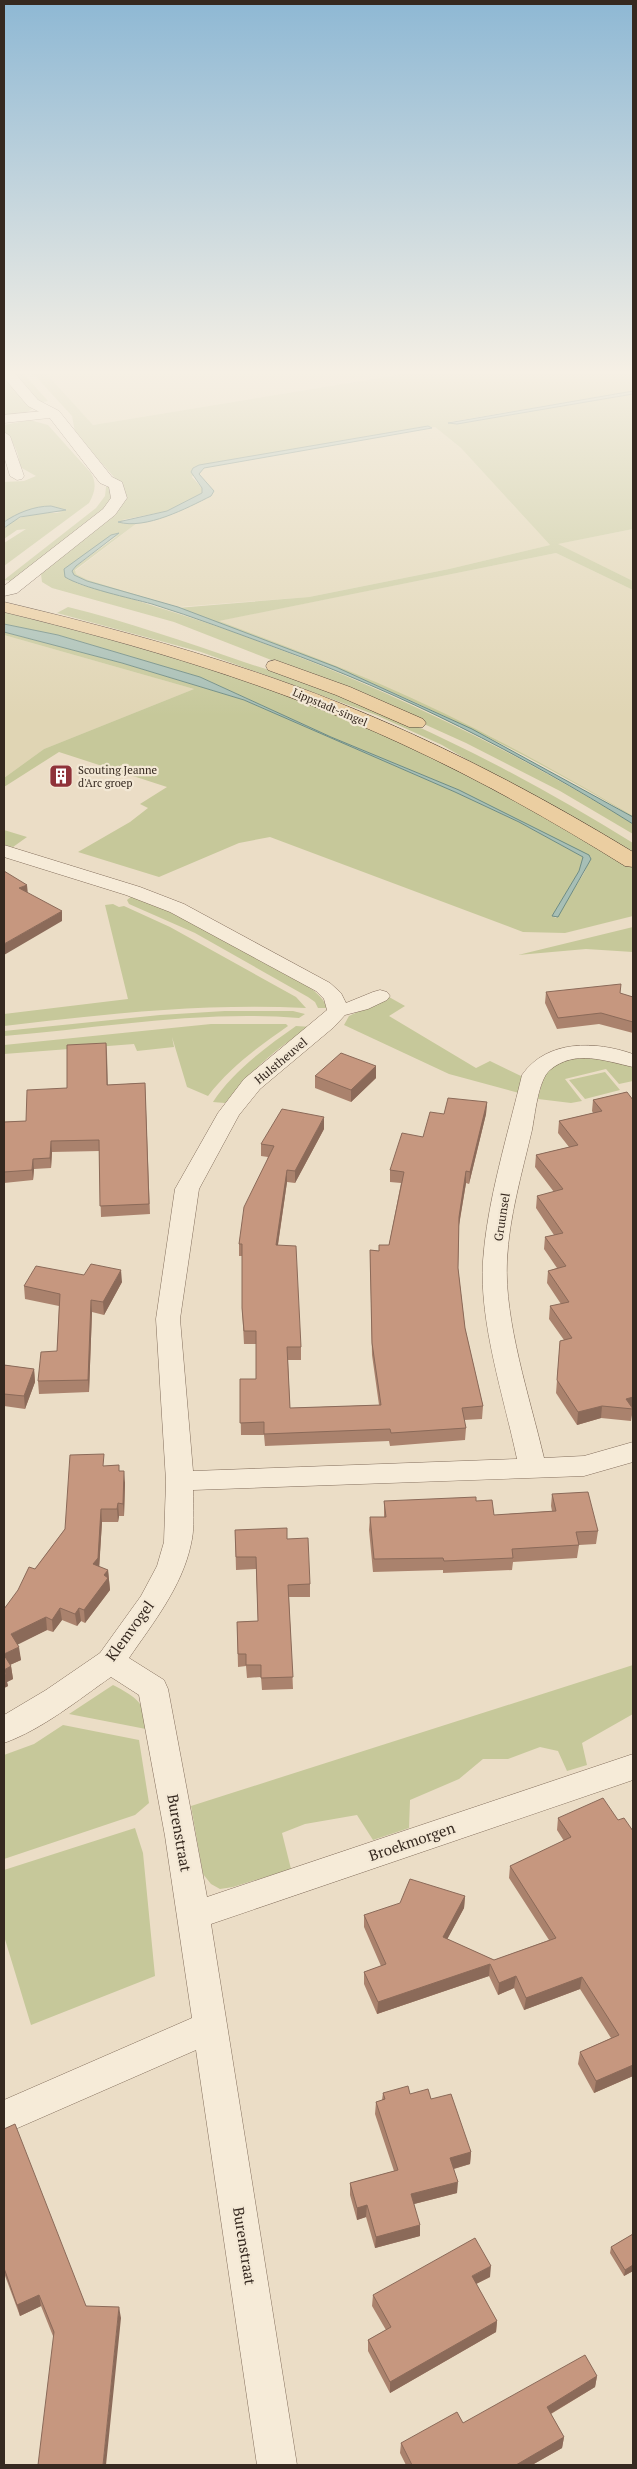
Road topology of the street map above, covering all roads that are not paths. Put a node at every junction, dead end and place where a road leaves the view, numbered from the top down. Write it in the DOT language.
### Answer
graph roads {
  1 [pos="95,485"];
  2 [pos="100,493"];
  3 [pos="38,547"];
  4 [pos="5,594"];
  5 [pos="35,594"];
  6 [pos="262,662"];
  7 [pos="602,820"];
  8 [pos="4,851"];
  9 [pos="633,861"];
  10 [pos="380,996"];
  11 [pos="338,1011"];
  12 [pos="633,1061"];
  13 [pos="633,1452"];
  14 [pos="533,1468"];
  15 [pos="180,1481"];
  16 [pos="110,1661"];
  17 [pos="4,1730"];
  18 [pos="632,1769"];
  19 [pos="193,1916"];
  20 [pos="210,2027"];
  21 [pos="4,2118"];
  22 [pos="277,2465"];
  1 -- 2 [label="street"];
  2 -- 3 [label="street"];
  2 -- 4 [label="street"];
  4 -- 5 [label="main road"];
  4 -- 9 [label="main road, Lippstadt-singel"];
  6 -- 7 [label="main road, Lippstadt-singel"];
  8 -- 11 [label="street"];
  10 -- 11 [label="street"];
  11 -- 15 [label="street, Hulstheuvel"];
  12 -- 14 [label="street, Gruunsel"];
  13 -- 14 [label="street"];
  14 -- 15 [label="street"];
  15 -- 16 [label="street, Klemvogel"];
  16 -- 17 [label="street, Klemvogel"];
  16 -- 19 [label="street, Burenstraat"];
  18 -- 19 [label="street, Broekmorgen"];
  19 -- 20 [label="street, Burenstraat"];
  20 -- 21 [label="street"];
  20 -- 22 [label="street, Burenstraat"];
}
